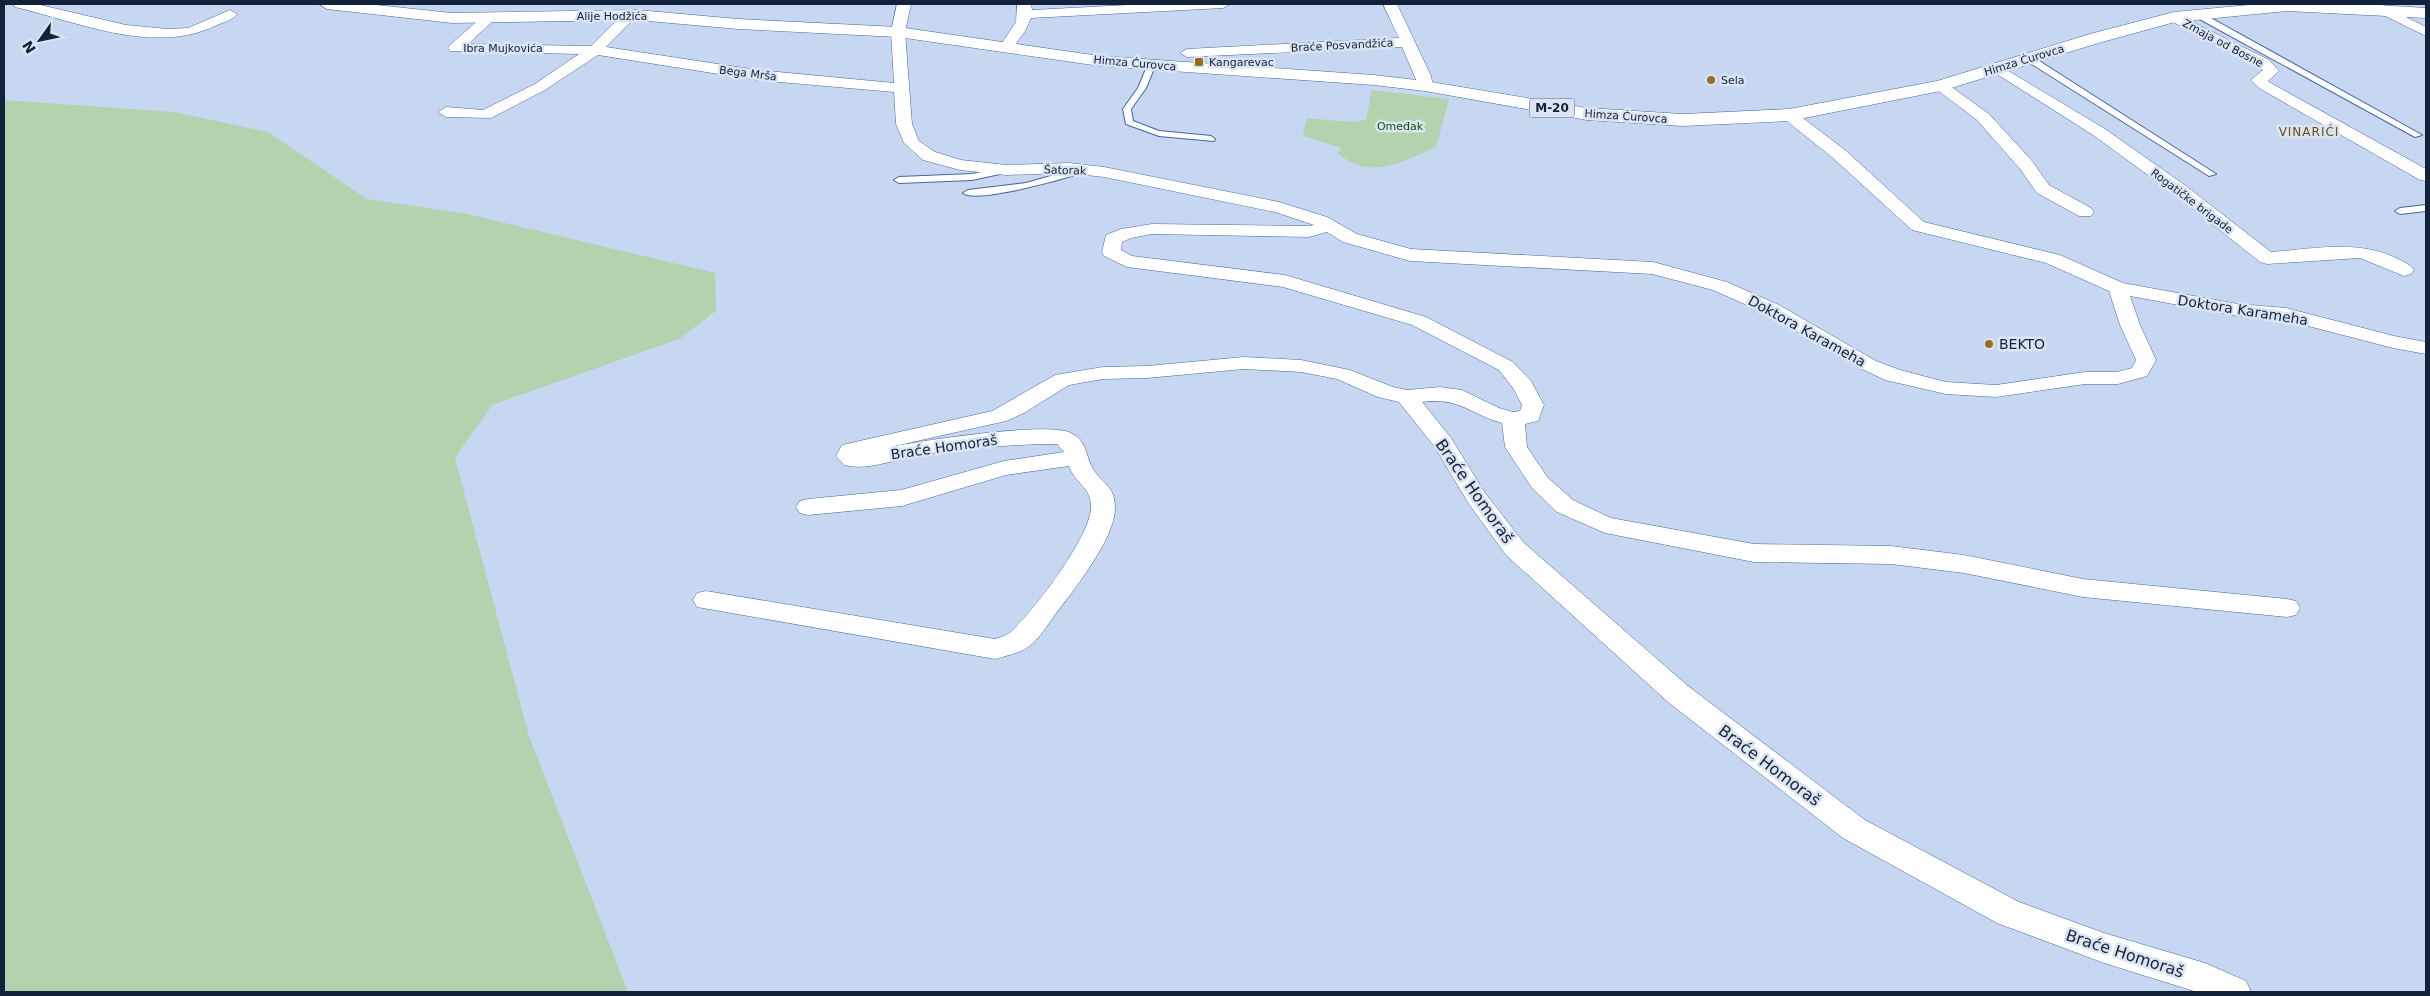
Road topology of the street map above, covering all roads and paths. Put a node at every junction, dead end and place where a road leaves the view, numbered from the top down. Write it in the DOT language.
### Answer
graph roads {
  1 [pos="20,4"];
  2 [pos="327,4"];
  3 [pos="904,4"];
  4 [pos="1223,4"];
  5 [pos="1390,4"];
  6 [pos="1025,9"];
  7 [pos="2382,9"];
  8 [pos="637,11"];
  9 [pos="2426,13"];
  10 [pos="230,14"];
  11 [pos="2197,14"];
  12 [pos="2174,17"];
  13 [pos="488,19"];
  14 [pos="898,32"];
  15 [pos="2426,32"];
  16 [pos="1408,42"];
  17 [pos="1007,46"];
  18 [pos="595,50"];
  19 [pos="1187,53"];
  20 [pos="2030,59"];
  21 [pos="1151,66"];
  22 [pos="1998,68"];
  23 [pos="1425,86"];
  24 [pos="1941,86"];
  25 [pos="902,88"];
  26 [pos="446,112"];
  27 [pos="1789,115"];
  28 [pos="2418,135"];
  29 [pos="1211,139"];
  30 [pos="1006,170"];
  31 [pos="1082,170"];
  32 [pos="2212,174"];
  33 [pos="2426,176"];
  34 [pos="899,180"];
  35 [pos="968,193"];
  36 [pos="2426,208"];
  37 [pos="2400,211"];
  38 [pos="2085,212"];
  39 [pos="1329,226"];
  40 [pos="2404,270"];
  41 [pos="2118,288"];
  42 [pos="2426,348"];
  43 [pos="1407,397"];
  44 [pos="1513,419"];
  45 [pos="1077,457"];
  46 [pos="808,507"];
  47 [pos="706,600"];
  48 [pos="2287,608"];
  49 [pos="2234,992"];
  1 -- 10 [label="street"];
  2 -- 13 [label="main road, Alije Hodžića / M-20"];
  3 -- 14 [label="street, Šatorak"];
  4 -- 6 [label="street"];
  5 -- 16 [label="street, Braće Posvandžića"];
  6 -- 17 [label="street"];
  7 -- 9 [label="main road, M-20"];
  7 -- 11 [label="main road, M-20"];
  7 -- 15 [label="street"];
  8 -- 13 [label="main road, Alije Hodžića / M-20"];
  8 -- 14 [label="main road, Alije Hodžića / M-20"];
  8 -- 18 [label="street"];
  11 -- 12 [label="main road, Himza Ćurovca / M-20"];
  11 -- 28 [label="lane"];
  12 -- 20 [label="main road, Himza Ćurovca / M-20"];
  12 -- 33 [label="street, Zmaja od Bosne"];
  13 -- 18 [label="street, Ibra Mujkovića"];
  14 -- 17 [label="main road, Himza Ćurovca / M-20"];
  14 -- 25 [label="street, Šatorak"];
  16 -- 19 [label="street, Braće Posvandžića"];
  16 -- 23 [label="street, Braće Posvandžića"];
  17 -- 21 [label="main road, Himza Ćurovca / M-20"];
  18 -- 25 [label="street, Bega Mrša"];
  18 -- 26 [label="street"];
  20 -- 22 [label="main road, Himza Ćurovca / M-20"];
  20 -- 32 [label="lane"];
  21 -- 23 [label="main road, Himza Ćurovca / M-20"];
  21 -- 29 [label="lane"];
  22 -- 24 [label="main road, Himza Ćurovca / M-20"];
  22 -- 40 [label="street, Rogatičke brigade"];
  23 -- 27 [label="main road, Himza Ćurovca / M-20"];
  24 -- 27 [label="main road, Himza Ćurovca / M-20"];
  24 -- 38 [label="street"];
  25 -- 30 [label="street, Šatorak"];
  27 -- 41 [label="street, Doktora Karameha"];
  30 -- 31 [label="street, Šatorak"];
  30 -- 34 [label="lane"];
  31 -- 35 [label="lane"];
  31 -- 39 [label="street, Šatorak"];
  36 -- 37 [label="lane"];
  39 -- 41 [label="street, Doktora Karameha"];
  39 -- 44 [label="street"];
  41 -- 42 [label="street, Doktora Karameha"];
  43 -- 44 [label="street, Braće Homoraš"];
  43 -- 45 [label="street, Braće Homoraš"];
  43 -- 49 [label="street, Braće Homoraš"];
  44 -- 48 [label="street"];
  45 -- 46 [label="street"];
  45 -- 47 [label="street, Braće Homoraš"];
}
